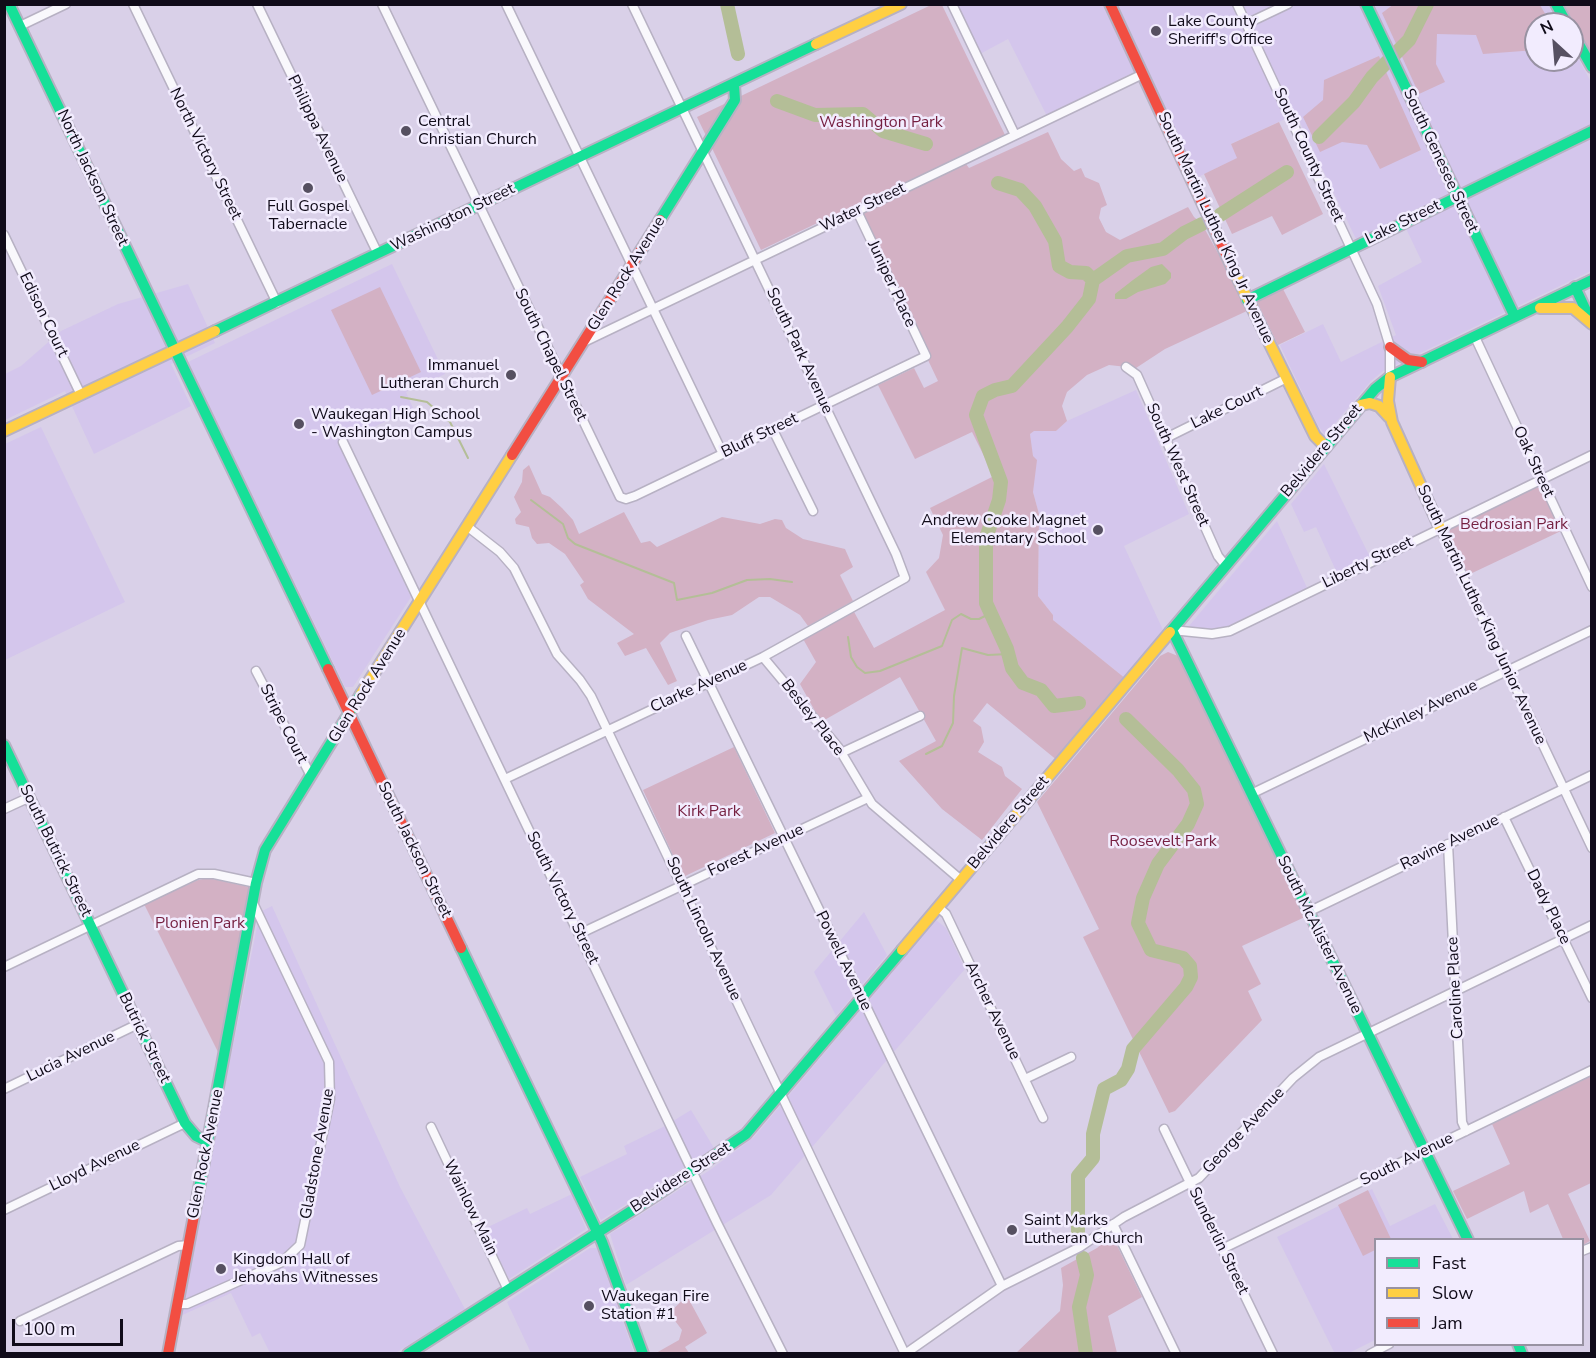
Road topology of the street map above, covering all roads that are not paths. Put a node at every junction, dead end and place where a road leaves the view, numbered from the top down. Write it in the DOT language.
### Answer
graph roads {
  1 [pos="9,4"];
  2 [pos="66,4"];
  3 [pos="133,4"];
  4 [pos="257,4"];
  5 [pos="382,4"];
  6 [pos="506,4"];
  7 [pos="632,4"];
  8 [pos="901,4"];
  9 [pos="952,4"];
  10 [pos="1110,4"];
  11 [pos="1237,4"];
  12 [pos="1288,4"];
  13 [pos="1366,4"];
  14 [pos="1246,24"];
  15 [pos="20,26"];
  16 [pos="1584,53"];
  17 [pos="1592,67"];
  18 [pos="1143,74"];
  19 [pos="734,85"];
  20 [pos="682,109"];
  21 [pos="1592,131"];
  22 [pos="1015,135"];
  23 [pos="703,152"];
  24 [pos="580,158"];
  25 [pos="1457,196"];
  26 [pos="479,206"];
  27 [pos="857,211"];
  28 [pos="4,235"];
  29 [pos="1352,248"];
  30 [pos="378,254"];
  31 [pos="755,260"];
  32 [pos="632,266"];
  33 [pos="1592,279"];
  34 [pos="1575,287"];
  35 [pos="1247,300"];
  36 [pos="277,303"];
  37 [pos="653,309"];
  38 [pos="1530,310"];
  39 [pos="1515,317"];
  40 [pos="1592,323"];
  41 [pos="1475,337"];
  42 [pos="584,342"];
  43 [pos="1390,347"];
  44 [pos="174,351"];
  45 [pos="926,356"];
  46 [pos="1423,362"];
  47 [pos="1126,366"];
  48 [pos="1390,377"];
  49 [pos="561,378"];
  50 [pos="1287,378"];
  51 [pos="81,395"];
  52 [pos="824,405"];
  53 [pos="1361,405"];
  54 [pos="1391,419"];
  55 [pos="773,430"];
  56 [pos="4,431"];
  57 [pos="1166,438"];
  58 [pos="343,442"];
  59 [pos="1326,447"];
  60 [pos="723,454"];
  61 [pos="1592,455"];
  62 [pos="1541,480"];
  63 [pos="626,499"];
  64 [pos="813,511"];
  65 [pos="468,527"];
  66 [pos="1440,528"];
  67 [pos="1226,566"];
  68 [pos="1592,587"];
  69 [pos="890,588"];
  70 [pos="420,603"];
  71 [pos="1172,630"];
  72 [pos="1592,630"];
  73 [pos="686,636"];
  74 [pos="763,657"];
  75 [pos="256,671"];
  76 [pos="1507,671"];
  77 [pos="708,683"];
  78 [pos="349,716"];
  79 [pos="920,716"];
  80 [pos="608,731"];
  81 [pos="4,745"];
  82 [pos="841,753"];
  83 [pos="1592,775"];
  84 [pos="311,776"];
  85 [pos="505,779"];
  86 [pos="1563,789"];
  87 [pos="1251,794"];
  88 [pos="30,797"];
  89 [pos="868,798"];
  90 [pos="4,809"];
  91 [pos="1504,817"];
  92 [pos="784,837"];
  93 [pos="1448,844"];
  94 [pos="1592,848"];
  95 [pos="961,880"];
  96 [pos="256,883"];
  97 [pos="682,885"];
  98 [pos="254,905"];
  99 [pos="938,907"];
  100 [pos="1308,912"];
  101 [pos="91,925"];
  102 [pos="1592,925"];
  103 [pos="579,934"];
  104 [pos="1563,939"];
  105 [pos="4,967"];
  106 [pos="1456,989"];
  107 [pos="1592,998"];
  108 [pos="861,999"];
  109 [pos="138,1024"];
  110 [pos="1367,1033"];
  111 [pos="1071,1057"];
  112 [pos="1592,1070"];
  113 [pos="1024,1079"];
  114 [pos="4,1089"];
  115 [pos="780,1094"];
  116 [pos="1043,1118"];
  117 [pos="185,1123"];
  118 [pos="431,1126"];
  119 [pos="1164,1129"];
  120 [pos="1466,1131"];
  121 [pos="208,1142"];
  122 [pos="1424,1151"];
  123 [pos="693,1170"];
  124 [pos="1191,1184"];
  125 [pos="4,1210"];
  126 [pos="1113,1224"];
  127 [pos="597,1233"];
  128 [pos="1468,1238"];
  129 [pos="189,1245"];
  130 [pos="1222,1249"];
  131 [pos="1002,1286"];
  132 [pos="508,1290"];
  133 [pos="177,1304"];
  134 [pos="20,1321"];
  135 [pos="1385,1346"];
  136 [pos="168,1353"];
  137 [pos="408,1353"];
  138 [pos="643,1353"];
  139 [pos="783,1353"];
  140 [pos="905,1353"];
  141 [pos="1176,1353"];
  142 [pos="1273,1353"];
  143 [pos="1370,1353"];
  1 -- 15 [label="street, North Jackson Street"];
  2 -- 15 [label="street"];
  3 -- 36 [label="street, North Victory Street"];
  4 -- 30 [label="street, Philippa Avenue"];
  5 -- 26 [label="street, South Chapel Street"];
  6 -- 24 [label="street"];
  7 -- 20 [label="street, South Park Avenue"];
  8 -- 19 [label="street, Washington Street"];
  9 -- 22 [label="street"];
  10 -- 18 [label="street, South Martin Luther King Jr Avenue"];
  11 -- 14 [label="street, South County Street"];
  12 -- 14 [label="street"];
  13 -- 25 [label="street, South Genesee Street"];
  14 -- 29 [label="street, South County Street"];
  15 -- 44 [label="street, North Jackson Street"];
  16 -- 17 [label="street"];
  18 -- 22 [label="street, Water Street"];
  18 -- 35 [label="street, South Martin Luther King Jr Avenue"];
  19 -- 20 [label="street, Washington Street"];
  19 -- 23 [label="street, Glen Rock Avenue"];
  20 -- 23 [label="street, South Park Avenue"];
  20 -- 24 [label="street, Washington Street"];
  21 -- 25 [label="street, Lake Street"];
  22 -- 27 [label="street, Water Street"];
  23 -- 31 [label="street, South Park Avenue"];
  23 -- 32 [label="street, Glen Rock Avenue"];
  24 -- 26 [label="street, Washington Street"];
  24 -- 32 [label="street"];
  25 -- 29 [label="street, Lake Street"];
  25 -- 39 [label="street, South Genesee Street"];
  26 -- 30 [label="street, Washington Street"];
  26 -- 49 [label="street, South Chapel Street"];
  27 -- 31 [label="street, Water Street"];
  27 -- 45 [label="street, Juniper Place"];
  28 -- 51 [label="street, Edison Court"];
  29 -- 35 [label="street, Lake Street"];
  29 -- 43 [label="street, South County Street"];
  30 -- 36 [label="street, Washington Street"];
  31 -- 37 [label="street, Water Street"];
  31 -- 52 [label="street, South Park Avenue"];
  32 -- 37 [label="street"];
  32 -- 42 [label="street, Glen Rock Avenue"];
  33 -- 34 [label="street, Belvidere Street"];
  34 -- 38 [label="street, Belvidere Street"];
  34 -- 40 [label="street"];
  35 -- 50 [label="street, South Martin Luther King Jr Avenue"];
  36 -- 44 [label="street, Washington Street"];
  37 -- 42 [label="street, Water Street"];
  37 -- 60 [label="street"];
  38 -- 39 [label="street, Belvidere Street"];
  38 -- 40 [label="street"];
  39 -- 41 [label="street, Belvidere Street"];
  41 -- 46 [label="street, Belvidere Street"];
  41 -- 62 [label="street, Oak Street"];
  42 -- 49 [label="street, Glen Rock Avenue"];
  43 -- 46 [label="street"];
  43 -- 48 [label="street, South County Street"];
  44 -- 51 [label="street, Washington Street"];
  44 -- 78 [label="street, South Jackson Street"];
  45 -- 52 [label="street, Bluff Street"];
  46 -- 48 [label="street, Belvidere Street"];
  47 -- 57 [label="street, South West Street"];
  48 -- 53 [label="street, Belvidere Street"];
  48 -- 54 [label="street, South Martin Luther King Junior Avenue"];
  49 -- 63 [label="street, South Chapel Street"];
  49 -- 65 [label="street, Glen Rock Avenue"];
  50 -- 57 [label="street, Lake Court"];
  50 -- 59 [label="street, South Martin Luther King Jr Avenue"];
  51 -- 56 [label="street, Washington Street"];
  52 -- 55 [label="street, Bluff Street"];
  52 -- 69 [label="street, South Park Avenue"];
  53 -- 54 [label="street"];
  53 -- 59 [label="street, Belvidere Street"];
  54 -- 66 [label="street, South Martin Luther King Junior Avenue"];
  55 -- 60 [label="street, Bluff Street"];
  55 -- 64 [label="street"];
  57 -- 67 [label="street, South West Street"];
  58 -- 70 [label="street, South Victory Street"];
  59 -- 67 [label="street, Belvidere Street"];
  60 -- 63 [label="street, Bluff Street"];
  61 -- 62 [label="street, Liberty Street"];
  62 -- 66 [label="street, Liberty Street"];
  62 -- 68 [label="street, Oak Street"];
  65 -- 70 [label="street, Glen Rock Avenue"];
  65 -- 80 [label="street, South Lincoln Avenue"];
  66 -- 71 [label="street, Liberty Street"];
  66 -- 76 [label="street, South Martin Luther King Junior Avenue"];
  67 -- 71 [label="street, Belvidere Street"];
  69 -- 74 [label="street, Clarke Avenue"];
  70 -- 78 [label="street, Glen Rock Avenue"];
  70 -- 85 [label="street, South Victory Street"];
  71 -- 87 [label="street, South McAlister Avenue"];
  71 -- 95 [label="street, Belvidere Street"];
  72 -- 76 [label="street, McKinley Avenue"];
  73 -- 77 [label="street, Powell Avenue"];
  74 -- 77 [label="street, Clarke Avenue"];
  74 -- 82 [label="street, Besley Place"];
  75 -- 84 [label="street, Stripe Court"];
  76 -- 86 [label="street, South Martin Luther King Junior Avenue"];
  76 -- 87 [label="street, McKinley Avenue"];
  77 -- 80 [label="street, Clarke Avenue"];
  77 -- 92 [label="street, Powell Avenue"];
  78 -- 84 [label="street, Glen Rock Avenue"];
  78 -- 127 [label="street, South Jackson Street"];
  79 -- 82 [label="street"];
  80 -- 85 [label="street, Clarke Avenue"];
  80 -- 97 [label="street, South Lincoln Avenue"];
  81 -- 88 [label="street, South Butrick Street"];
  82 -- 89 [label="street, Besley Place"];
  83 -- 86 [label="street, Ravine Avenue"];
  84 -- 96 [label="street, Glen Rock Avenue"];
  85 -- 103 [label="street, South Victory Street"];
  86 -- 91 [label="street, Ravine Avenue"];
  86 -- 94 [label="street, South Martin Luther King Junior Avenue"];
  87 -- 100 [label="street, South McAlister Avenue"];
  88 -- 90 [label="street"];
  88 -- 101 [label="street, South Butrick Street"];
  89 -- 92 [label="street, Forest Avenue"];
  89 -- 95 [label="street, Besley Place"];
  91 -- 93 [label="street, Ravine Avenue"];
  91 -- 104 [label="street, Dady Place"];
  92 -- 97 [label="street, Forest Avenue"];
  92 -- 108 [label="street, Powell Avenue"];
  93 -- 100 [label="street, Ravine Avenue"];
  93 -- 106 [label="street, Caroline Place"];
  95 -- 99 [label="street, Belvidere Street"];
  96 -- 98 [label="street, Glen Rock Avenue"];
  96 -- 101 [label="street"];
  97 -- 103 [label="street, Forest Avenue"];
  97 -- 115 [label="street, South Lincoln Avenue"];
  98 -- 121 [label="street, Glen Rock Avenue"];
  98 -- 133 [label="street, Gladstone Avenue"];
  99 -- 108 [label="street, Belvidere Street"];
  99 -- 113 [label="street, Archer Avenue"];
  100 -- 110 [label="street, South McAlister Avenue"];
  101 -- 105 [label="street"];
  101 -- 109 [label="street, Butrick Street"];
  102 -- 104 [label="street, George Avenue"];
  103 -- 123 [label="street, South Victory Street"];
  104 -- 106 [label="street, George Avenue"];
  104 -- 107 [label="street, Dady Place"];
  106 -- 110 [label="street, George Avenue"];
  106 -- 120 [label="street, Caroline Place"];
  108 -- 115 [label="street, Belvidere Street"];
  108 -- 131 [label="street, Powell Avenue"];
  109 -- 114 [label="street, Lucia Avenue"];
  109 -- 117 [label="street, Butrick Street"];
  110 -- 122 [label="street, South McAlister Avenue"];
  110 -- 124 [label="street, George Avenue"];
  111 -- 113 [label="street"];
  112 -- 120 [label="street, South Avenue"];
  113 -- 116 [label="street, Archer Avenue"];
  115 -- 123 [label="street, Belvidere Street"];
  115 -- 140 [label="street, South Lincoln Avenue"];
  117 -- 121 [label="street, Butrick Street"];
  117 -- 125 [label="street, Lloyd Avenue"];
  118 -- 132 [label="street, Wainlow Main"];
  119 -- 124 [label="street, Sunderlin Street"];
  120 -- 122 [label="street, South Avenue"];
  121 -- 129 [label="street, Glen Rock Avenue"];
  122 -- 128 [label="street, South McAlister Avenue"];
  122 -- 130 [label="street, South Avenue"];
  123 -- 127 [label="street, Belvidere Street"];
  123 -- 139 [label="street, South Victory Street"];
  124 -- 126 [label="street, George Avenue"];
  124 -- 130 [label="street, Sunderlin Street"];
  126 -- 131 [label="street, George Avenue"];
  126 -- 141 [label="street"];
  127 -- 132 [label="street, Belvidere Street"];
  127 -- 138 [label="street, South Jackson Street"];
  129 -- 133 [label="street, Glen Rock Avenue"];
  129 -- 134 [label="street"];
  130 -- 142 [label="street, Sunderlin Street"];
  131 -- 140 [label="street, George Avenue"];
  132 -- 137 [label="street, Belvidere Street"];
  133 -- 136 [label="street, Glen Rock Avenue"];
  135 -- 143 [label="street"];
}
